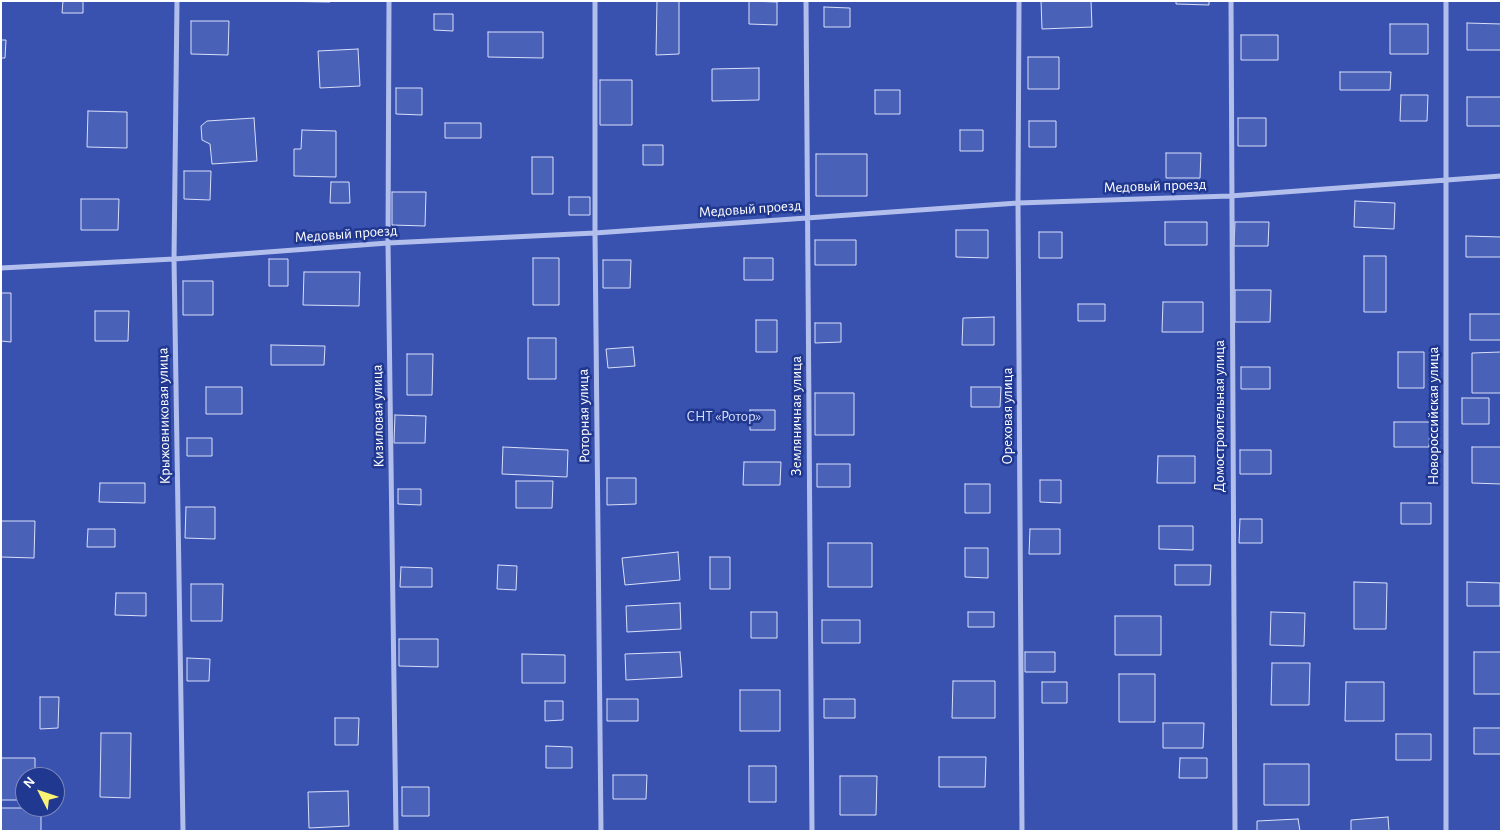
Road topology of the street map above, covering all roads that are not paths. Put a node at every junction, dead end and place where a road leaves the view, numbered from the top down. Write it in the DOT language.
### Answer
graph roads {
  1 [pos="177,1"];
  2 [pos="389,1"];
  3 [pos="595,1"];
  4 [pos="806,1"];
  5 [pos="1019,1"];
  6 [pos="1231,1"];
  7 [pos="1446,1"];
  8 [pos="1501,176"];
  9 [pos="1445,181"];
  10 [pos="1230,196"];
  11 [pos="1018,203"];
  12 [pos="808,218"];
  13 [pos="594,233"];
  14 [pos="388,243"];
  15 [pos="174,259"];
  16 [pos="1,268"];
  17 [pos="183,831"];
  18 [pos="396,831"];
  19 [pos="601,831"];
  20 [pos="812,831"];
  21 [pos="1022,831"];
  22 [pos="1235,831"];
  23 [pos="1446,831"];
  1 -- 15 [label="street, Крыжовниковая улица"];
  2 -- 14 [label="street, Кизиловая улица"];
  3 -- 13 [label="street, Роторная улица"];
  4 -- 12 [label="street, Земляничная улица"];
  5 -- 11 [label="street, Ореховая улица"];
  6 -- 10 [label="street, Домостроительная улица"];
  7 -- 9 [label="street, Новороссийская улица"];
  8 -- 9 [label="street, Медовый проезд"];
  9 -- 10 [label="street, Медовый проезд"];
  9 -- 23 [label="street, Новороссийская улица"];
  10 -- 11 [label="street, Медовый проезд"];
  10 -- 22 [label="street, Домостроительная улица"];
  11 -- 12 [label="street, Медовый проезд"];
  11 -- 21 [label="street, Ореховая улица"];
  12 -- 13 [label="street, Медовый проезд"];
  12 -- 20 [label="street, Земляничная улица"];
  13 -- 14 [label="street, Медовый проезд"];
  13 -- 19 [label="street, Роторная улица"];
  14 -- 15 [label="street, Медовый проезд"];
  14 -- 18 [label="street, Кизиловая улица"];
  15 -- 16 [label="street, Медовый проезд"];
  15 -- 17 [label="street, Крыжовниковая улица"];
}
